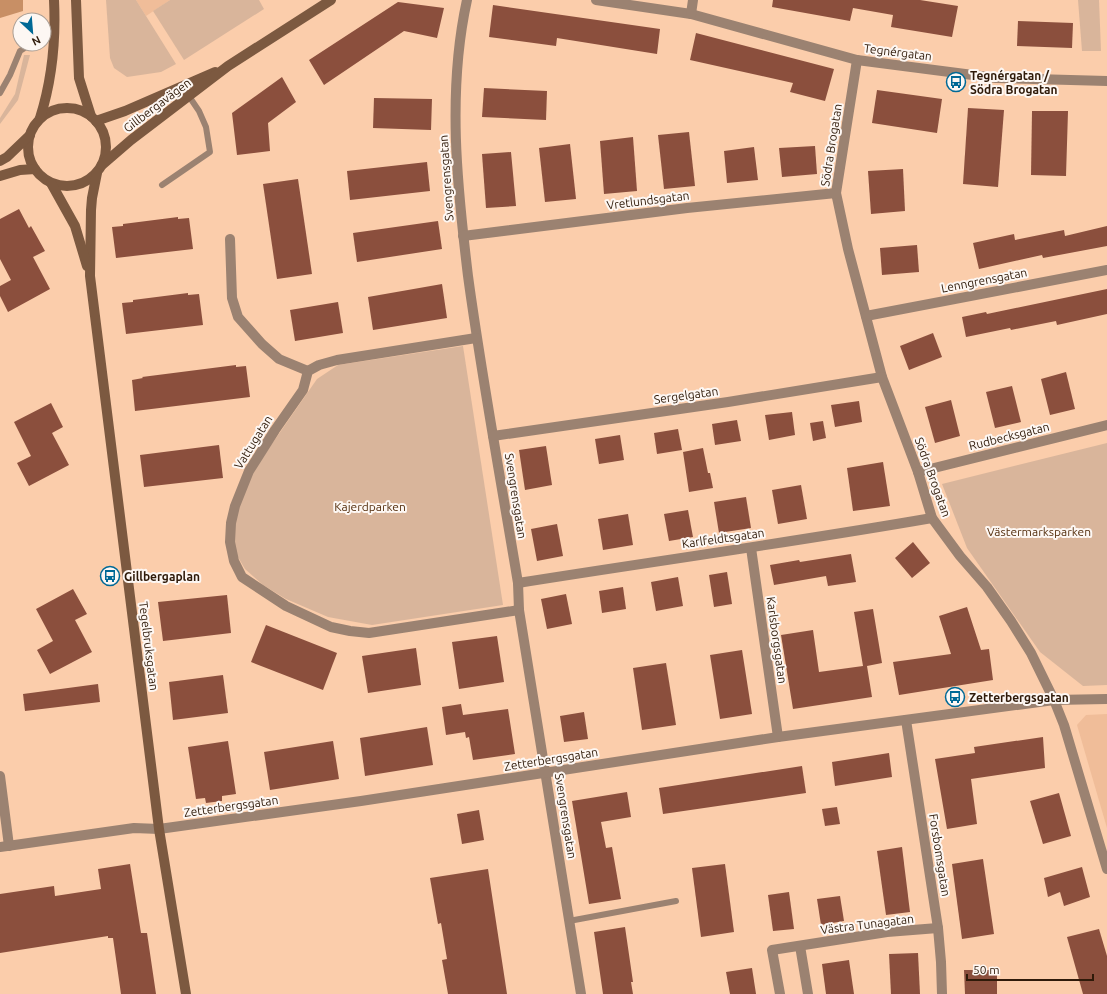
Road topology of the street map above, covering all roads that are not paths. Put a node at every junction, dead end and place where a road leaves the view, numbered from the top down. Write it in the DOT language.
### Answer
graph roads {
  1 [pos="54,0"];
  2 [pos="76,0"];
  3 [pos="331,0"];
  4 [pos="467,0"];
  5 [pos="596,0"];
  6 [pos="693,0"];
  7 [pos="691,14"];
  8 [pos="55,27"];
  9 [pos="52,29"];
  10 [pos="20,52"];
  11 [pos="857,60"];
  12 [pos="228,66"];
  13 [pos="1107,81"];
  14 [pos="182,86"];
  15 [pos="0,93"];
  16 [pos="189,96"];
  17 [pos="40,118"];
  18 [pos="94,119"];
  19 [pos="30,135"];
  20 [pos="0,161"];
  21 [pos="35,169"];
  22 [pos="100,169"];
  23 [pos="0,176"];
  24 [pos="52,184"];
  25 [pos="162,185"];
  26 [pos="836,193"];
  27 [pos="463,236"];
  28 [pos="230,239"];
  29 [pos="1107,270"];
  30 [pos="90,276"];
  31 [pos="866,316"];
  32 [pos="476,338"];
  33 [pos="308,371"];
  34 [pos="882,377"];
  35 [pos="1107,425"];
  36 [pos="493,436"];
  37 [pos="918,472"];
  38 [pos="932,518"];
  39 [pos="751,548"];
  40 [pos="518,583"];
  41 [pos="519,610"];
  42 [pos="1107,699"];
  43 [pos="1054,700"];
  44 [pos="906,720"];
  45 [pos="778,736"];
  46 [pos="546,773"];
  47 [pos="0,776"];
  48 [pos="158,829"];
  49 [pos="4,847"];
  50 [pos="1107,869"];
  51 [pos="676,901"];
  52 [pos="569,921"];
  53 [pos="938,928"];
  54 [pos="800,946"];
  55 [pos="186,994"];
  56 [pos="581,994"];
  57 [pos="780,994"];
  58 [pos="808,994"];
  59 [pos="942,994"];
  1 -- 8 [label="street"];
  2 -- 18 [label="street"];
  3 -- 12 [label="street, Gillbergavägen"];
  4 -- 27 [label="street, Svengrensgatan"];
  5 -- 7 [label="street, Tegnérgatan"];
  6 -- 7 [label="street"];
  7 -- 11 [label="street, Tegnérgatan"];
  8 -- 9 [label="lane"];
  8 -- 17 [label="street"];
  10 -- 15 [label="lane"];
  11 -- 13 [label="street, Tegnérgatan"];
  11 -- 26 [label="street, Södra Brogatan"];
  12 -- 14 [label="street, Gillbergavägen"];
  12 -- 16 [label="street, Gillbergavägen"];
  14 -- 16 [label="lane"];
  14 -- 18 [label="street, Gillbergavägen"];
  16 -- 22 [label="street, Gillbergavägen"];
  16 -- 25 [label="lane"];
  17 -- 18 [label="street"];
  17 -- 19 [label="street"];
  18 -- 22 [label="street"];
  19 -- 20 [label="street"];
  19 -- 21 [label="street"];
  21 -- 23 [label="street"];
  21 -- 24 [label="street"];
  22 -- 24 [label="street"];
  22 -- 30 [label="street, Tegelbruksgatan"];
  24 -- 30 [label="street, Tegelbruksgatan"];
  26 -- 27 [label="street, Vretlundsgatan"];
  26 -- 31 [label="street, Södra Brogatan"];
  27 -- 32 [label="street, Svengrensgatan"];
  28 -- 33 [label="street"];
  29 -- 31 [label="street, Lenngrensgatan"];
  30 -- 48 [label="street, Tegelbruksgatan"];
  31 -- 34 [label="street, Södra Brogatan"];
  32 -- 33 [label="street"];
  32 -- 36 [label="street, Svengrensgatan"];
  33 -- 41 [label="street, Vattugatan"];
  34 -- 36 [label="street, Sergelgatan"];
  34 -- 37 [label="street, Södra Brogatan"];
  35 -- 37 [label="street, Rudbecksgatan"];
  36 -- 40 [label="street, Svengrensgatan"];
  37 -- 38 [label="street, Södra Brogatan"];
  38 -- 39 [label="street, Karlfeldtsgatan"];
  38 -- 43 [label="street, Södra Brogatan"];
  39 -- 40 [label="street, Karlfeldtsgatan"];
  39 -- 45 [label="street, Karlsborgsgatan"];
  40 -- 41 [label="street, Svengrensgatan"];
  41 -- 46 [label="street, Svengrensgatan"];
  42 -- 43 [label="street, Zetterbergsgatan"];
  43 -- 44 [label="street, Zetterbergsgatan"];
  43 -- 50 [label="street, Södra Brogatan"];
  44 -- 45 [label="street, Zetterbergsgatan"];
  44 -- 53 [label="street, Forsbomsgatan"];
  45 -- 46 [label="street, Zetterbergsgatan"];
  46 -- 48 [label="street, Zetterbergsgatan"];
  46 -- 52 [label="street, Svengrensgatan"];
  47 -- 49 [label="street"];
  48 -- 49 [label="street, Zetterbergsgatan"];
  48 -- 55 [label="street, Tegelbruksgatan"];
  51 -- 52 [label="lane"];
  52 -- 56 [label="street, Svengrensgatan"];
  53 -- 54 [label="street, Västra Tunagatan"];
  53 -- 59 [label="street, Forsbomsgatan"];
  54 -- 57 [label="street, Västra Tunagatan"];
  54 -- 58 [label="street"];
}
